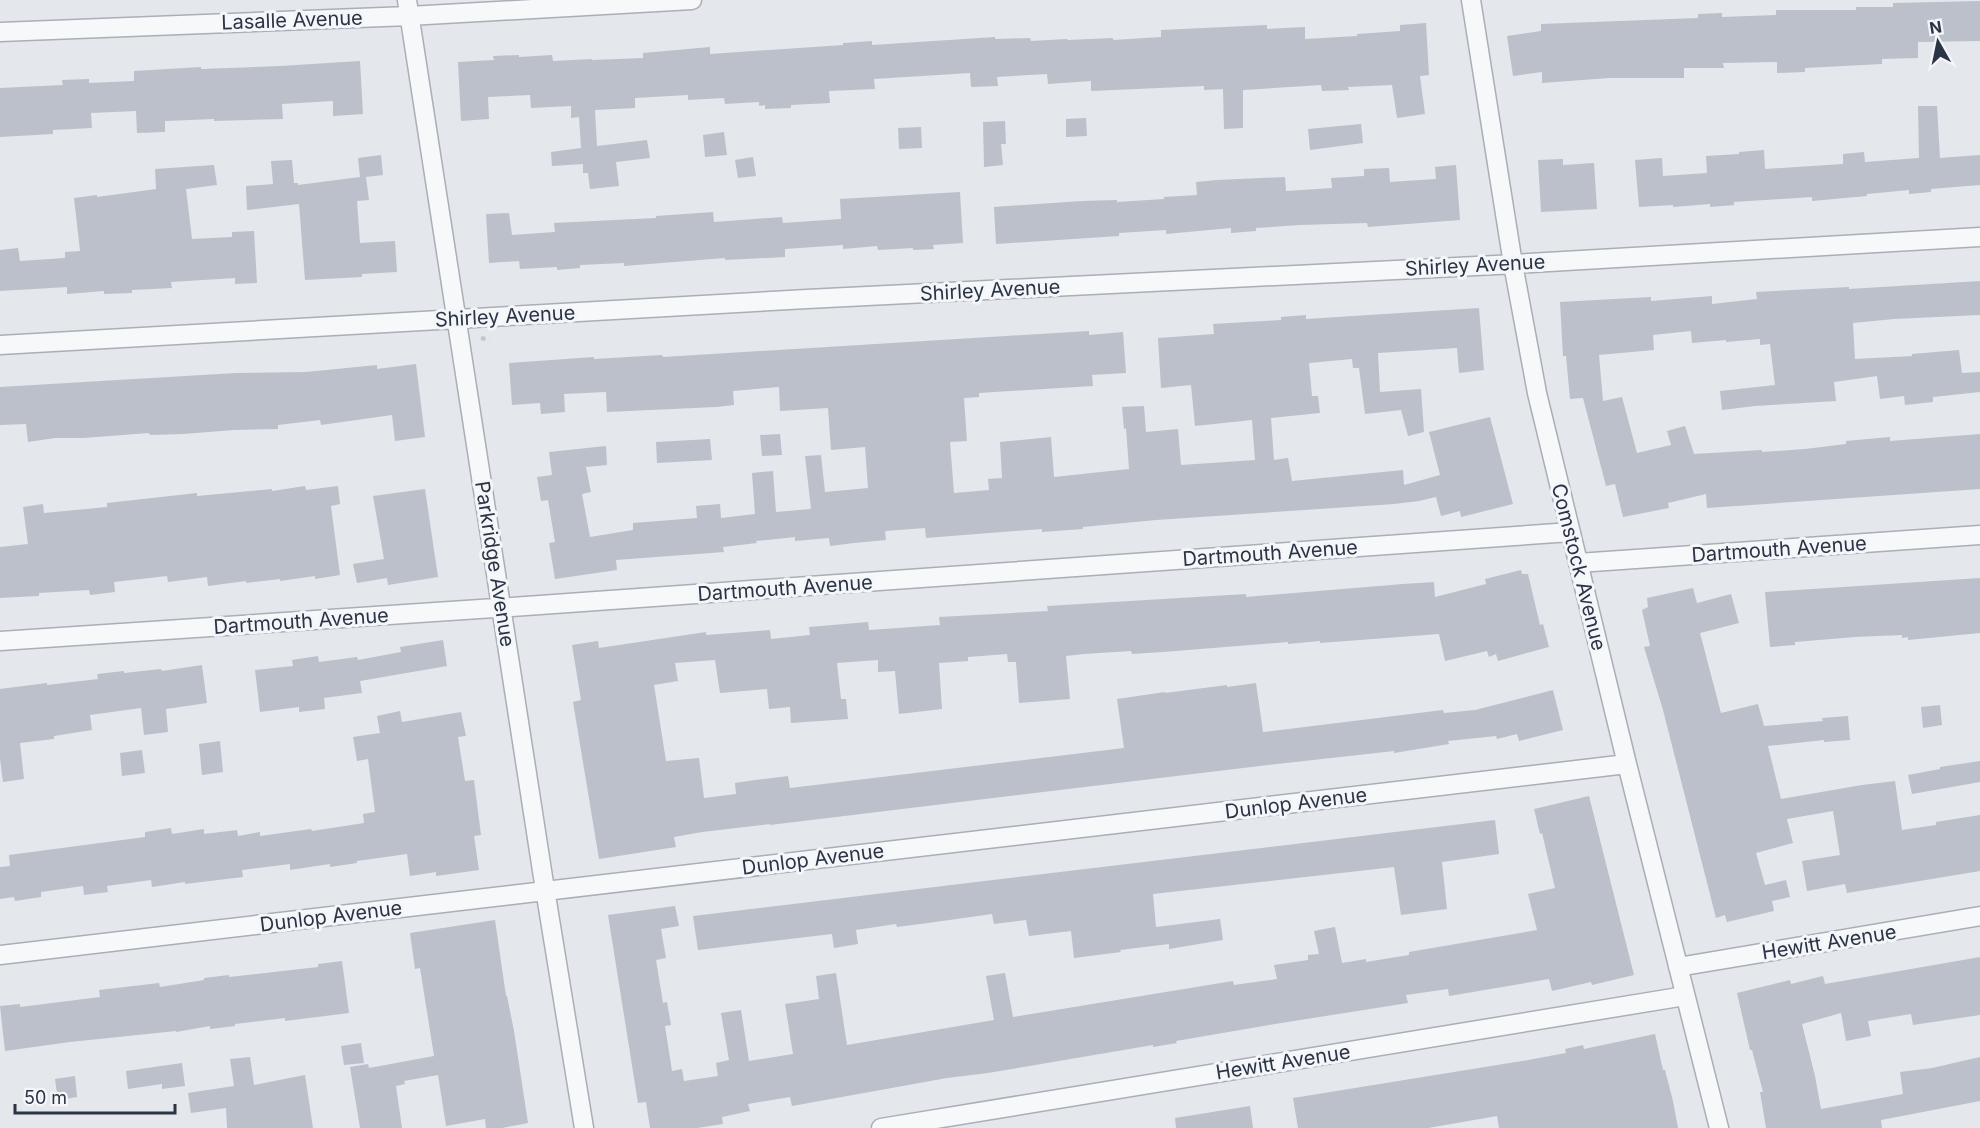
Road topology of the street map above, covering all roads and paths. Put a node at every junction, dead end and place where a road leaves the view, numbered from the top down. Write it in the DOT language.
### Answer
graph roads {
  1 [pos="692,0"];
  2 [pos="1471,0"];
  3 [pos="408,8"];
  4 [pos="0,32"];
  5 [pos="1980,237"];
  6 [pos="1513,264"];
  7 [pos="457,318"];
  8 [pos="0,345"];
  9 [pos="1571,532"];
  10 [pos="1980,535"];
  11 [pos="1578,563"];
  12 [pos="502,608"];
  13 [pos="0,641"];
  14 [pos="1627,764"];
  15 [pos="545,890"];
  16 [pos="1980,916"];
  17 [pos="0,955"];
  18 [pos="1678,967"];
  19 [pos="1686,996"];
  20 [pos="584,1128"];
  21 [pos="882,1128"];
  22 [pos="1719,1128"];
  1 -- 3 [label="street, Lasalle Avenue"];
  2 -- 6 [label="street, Comstock Avenue"];
  3 -- 4 [label="street, Lasalle Avenue"];
  3 -- 7 [label="street, Parkridge Avenue"];
  5 -- 6 [label="street, Shirley Avenue"];
  6 -- 7 [label="street, Shirley Avenue"];
  6 -- 9 [label="street, Comstock Avenue"];
  7 -- 8 [label="street, Shirley Avenue"];
  7 -- 12 [label="street, Parkridge Avenue"];
  9 -- 11 [label="street, Comstock Avenue"];
  9 -- 12 [label="street, Dartmouth Avenue"];
  10 -- 11 [label="street, Dartmouth Avenue"];
  11 -- 14 [label="street, Comstock Avenue"];
  12 -- 13 [label="street, Dartmouth Avenue"];
  12 -- 15 [label="street, Parkridge Avenue"];
  14 -- 15 [label="street, Dunlop Avenue"];
  14 -- 18 [label="street, Comstock Avenue"];
  15 -- 17 [label="street, Dunlop Avenue"];
  15 -- 20 [label="street, Parkridge Avenue"];
  16 -- 18 [label="street, Hewitt Avenue"];
  18 -- 19 [label="street, Comstock Avenue"];
  19 -- 21 [label="street, Hewitt Avenue"];
  19 -- 22 [label="street, Comstock Avenue"];
}
